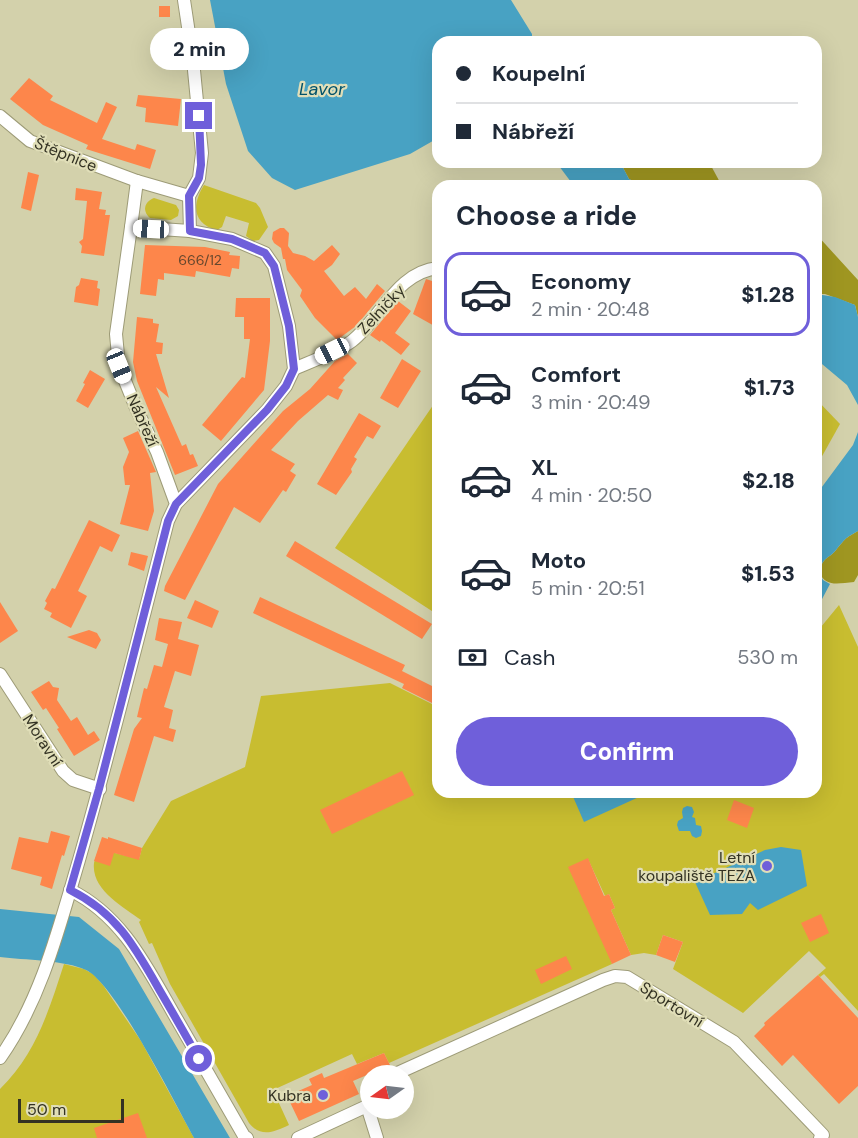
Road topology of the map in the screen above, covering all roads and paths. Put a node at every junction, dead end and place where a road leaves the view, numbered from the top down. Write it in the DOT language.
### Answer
graph roads {
  1 [pos="184,0"];
  2 [pos="0,116"];
  3 [pos="137,181"];
  4 [pos="189,196"];
  5 [pos="131,227"];
  6 [pos="190,231"];
  7 [pos="432,270"];
  8 [pos="294,369"];
  9 [pos="176,504"];
  10 [pos="0,674"];
  11 [pos="99,789"];
  12 [pos="70,890"];
  13 [pos="0,1058"];
  14 [pos="414,1066"];
  15 [pos="360,1107"];
  16 [pos="373,1119"];
  17 [pos="821,1136"];
  18 [pos="247,1138"];
  19 [pos="298,1138"];
  20 [pos="377,1138"];
  1 -- 4 [label="street"];
  2 -- 3 [label="street, Štěpnice"];
  3 -- 4 [label="street"];
  3 -- 5 [label="street, Nábřeží"];
  4 -- 6 [label="street"];
  5 -- 6 [label="street"];
  5 -- 9 [label="street, Nábřeží"];
  6 -- 8 [label="street"];
  7 -- 8 [label="street, Zelničky"];
  8 -- 9 [label="street"];
  9 -- 11 [label="street"];
  10 -- 11 [label="street, Moravní"];
  11 -- 12 [label="street"];
  12 -- 13 [label="street"];
  12 -- 18 [label="street"];
  14 -- 17 [label="street, Sportovní"];
  15 -- 19 [label="street"];
  16 -- 20 [label="street"];
}
